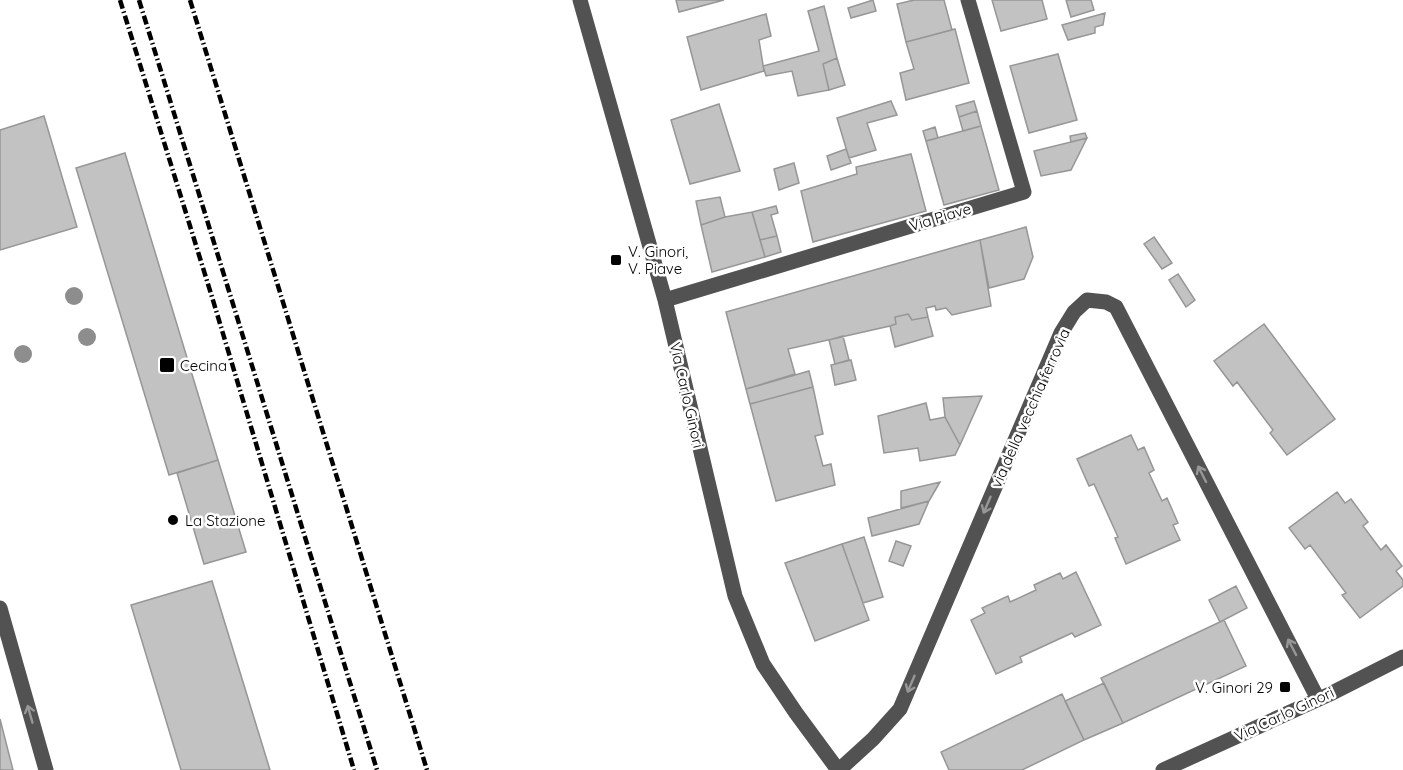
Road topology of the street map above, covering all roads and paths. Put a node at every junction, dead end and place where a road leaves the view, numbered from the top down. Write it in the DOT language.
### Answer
graph roads {
  1 [pos="580,0"];
  2 [pos="968,0"];
  3 [pos="664,300"];
  4 [pos="0,608"];
  5 [pos="1403,657"];
  6 [pos="1318,699"];
  7 [pos="46,770"];
  8 [pos="839,770"];
  9 [pos="1163,770"];
  1 -- 3 [label="street, Via Carlo Ginori"];
  2 -- 3 [label="street, Via Piave"];
  3 -- 8 [label="street, Via Carlo Ginori"];
  7 -- 4 [label="street, one-way"];
  5 -- 6 [label="street, Via Carlo Ginori"];
  6 -- 8 [label="street, via della vecchia ferrovia, one-way"];
  6 -- 9 [label="street, Via Carlo Ginori"];
}
